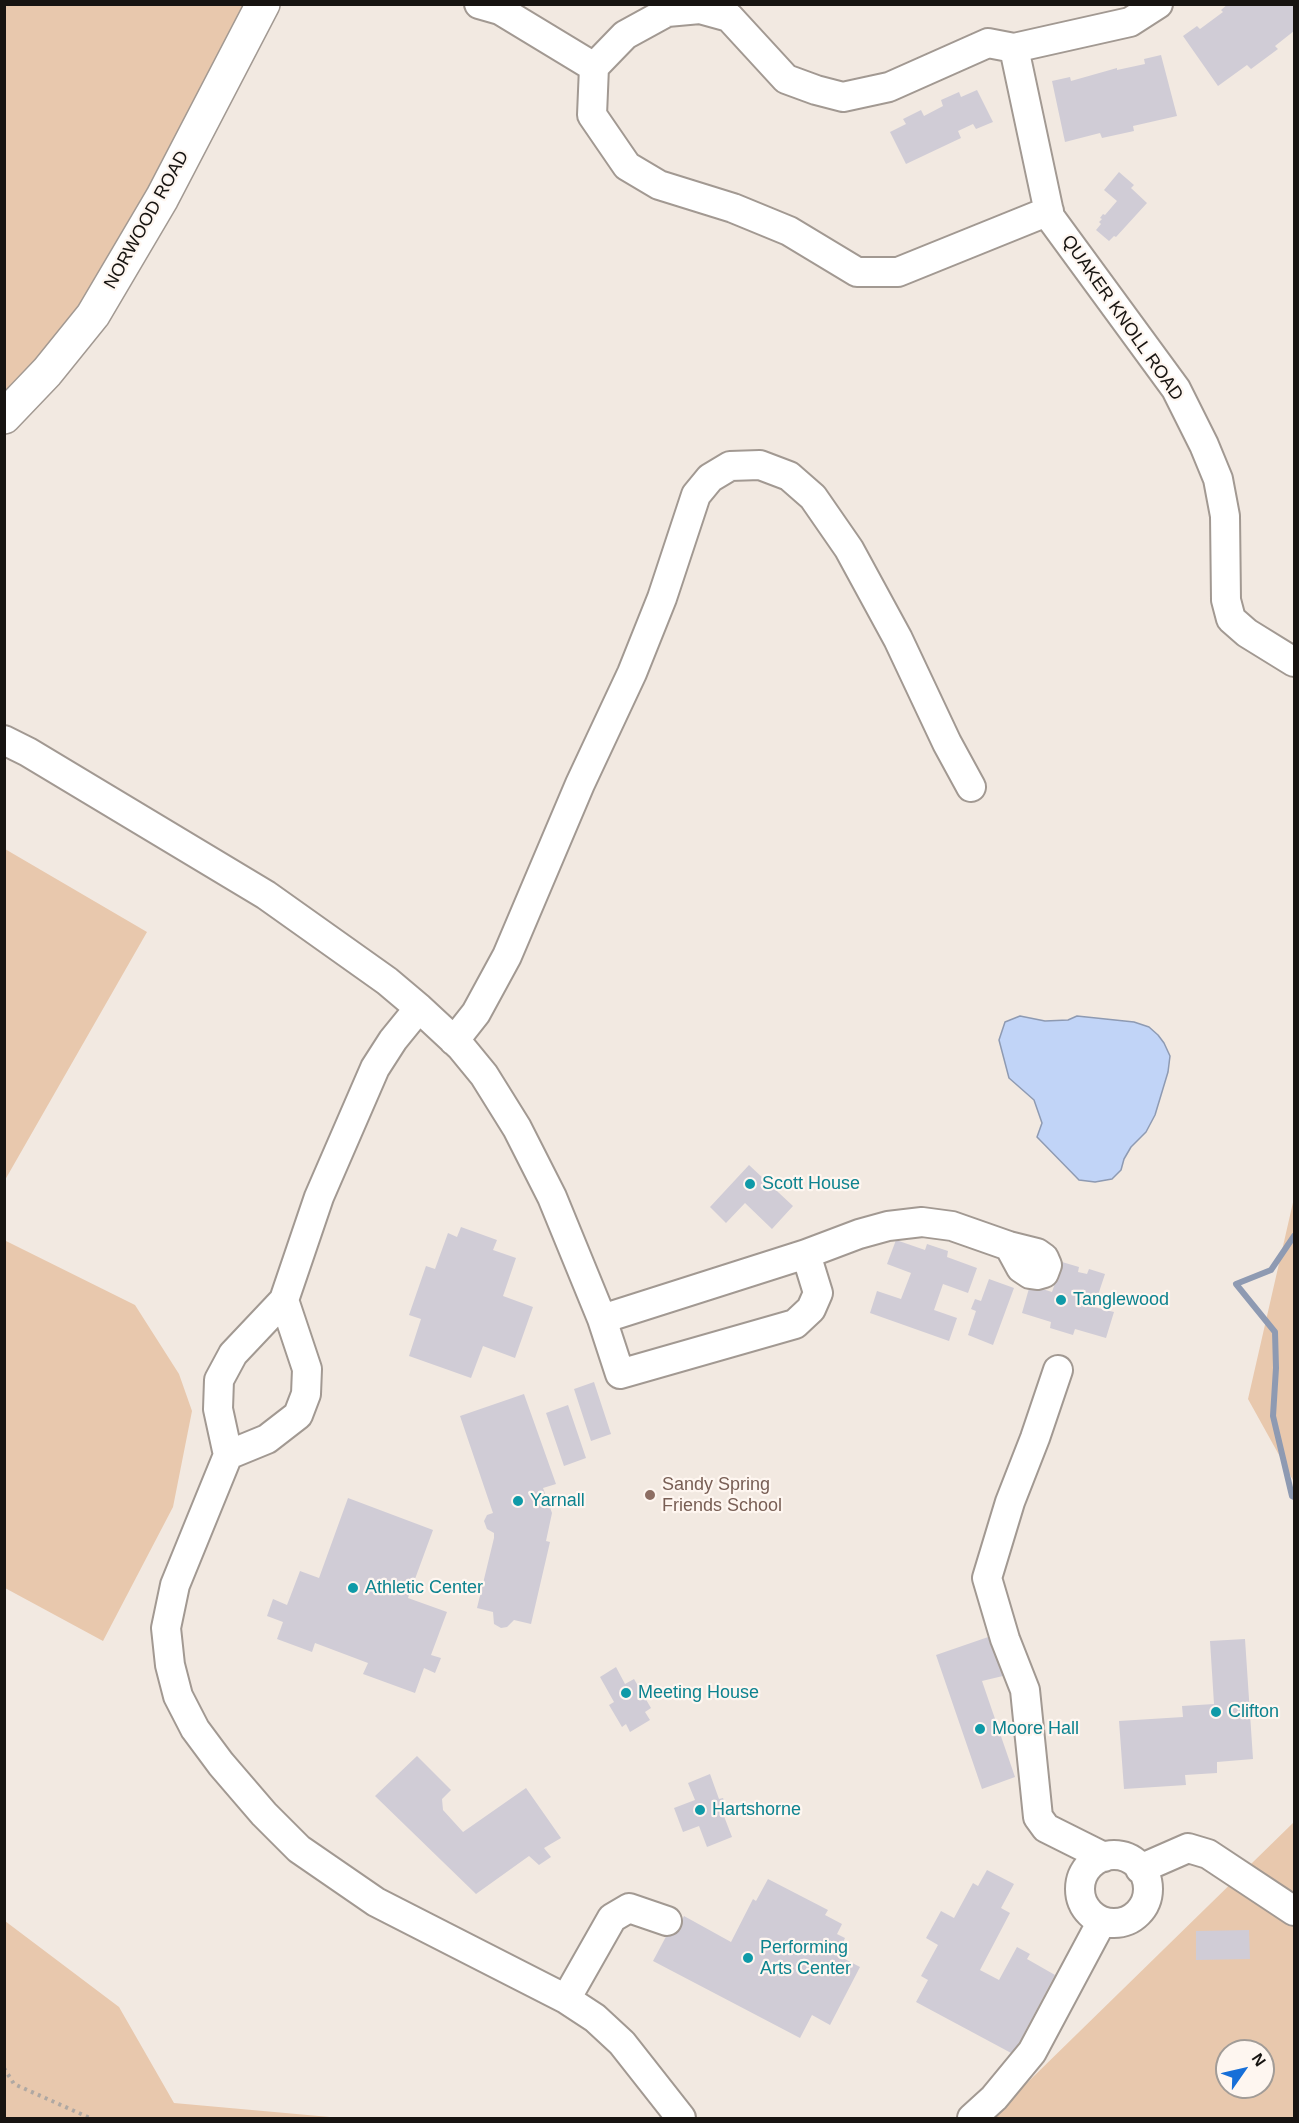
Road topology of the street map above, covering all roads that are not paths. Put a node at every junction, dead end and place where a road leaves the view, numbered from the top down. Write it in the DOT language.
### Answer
graph roads {
  1 [pos="262,4"];
  2 [pos="479,4"];
  3 [pos="1158,4"];
  4 [pos="1014,48"];
  5 [pos="594,68"];
  6 [pos="1049,211"];
  7 [pos="4,417"];
  8 [pos="1294,662"];
  9 [pos="4,740"];
  10 [pos="971,787"];
  11 [pos="419,1008"];
  12 [pos="454,1041"];
  13 [pos="1009,1246"];
  14 [pos="806,1254"];
  15 [pos="284,1300"];
  16 [pos="602,1318"];
  17 [pos="1058,1370"];
  18 [pos="228,1455"];
  19 [pos="1104,1857"];
  20 [pos="1140,1869"];
  21 [pos="1292,1910"];
  22 [pos="667,1921"];
  23 [pos="1102,1921"];
  24 [pos="566,1999"];
  25 [pos="681,2118"];
  26 [pos="972,2118"];
  1 -- 7 [label="main road, NORWOOD ROAD"];
  2 -- 5 [label="street"];
  3 -- 4 [label="street"];
  4 -- 5 [label="street"];
  4 -- 6 [label="street, QUAKER KNOLL ROAD"];
  5 -- 6 [label="street"];
  6 -- 8 [label="street, QUAKER KNOLL ROAD"];
  9 -- 11 [label="street"];
  10 -- 12 [label="street"];
  11 -- 12 [label="street"];
  11 -- 15 [label="street"];
  12 -- 16 [label="street"];
  13 -- 14 [label="street"];
  14 -- 16 [label="street"];
  14 -- 16 [label="street"];
  15 -- 18 [label="street"];
  15 -- 18 [label="street"];
  17 -- 19 [label="street"];
  18 -- 24 [label="street"];
  19 -- 20 [label="street"];
  19 -- 23 [label="street"];
  20 -- 21 [label="street"];
  20 -- 23 [label="street"];
  22 -- 24 [label="street"];
  23 -- 26 [label="street"];
  24 -- 25 [label="street"];
}
